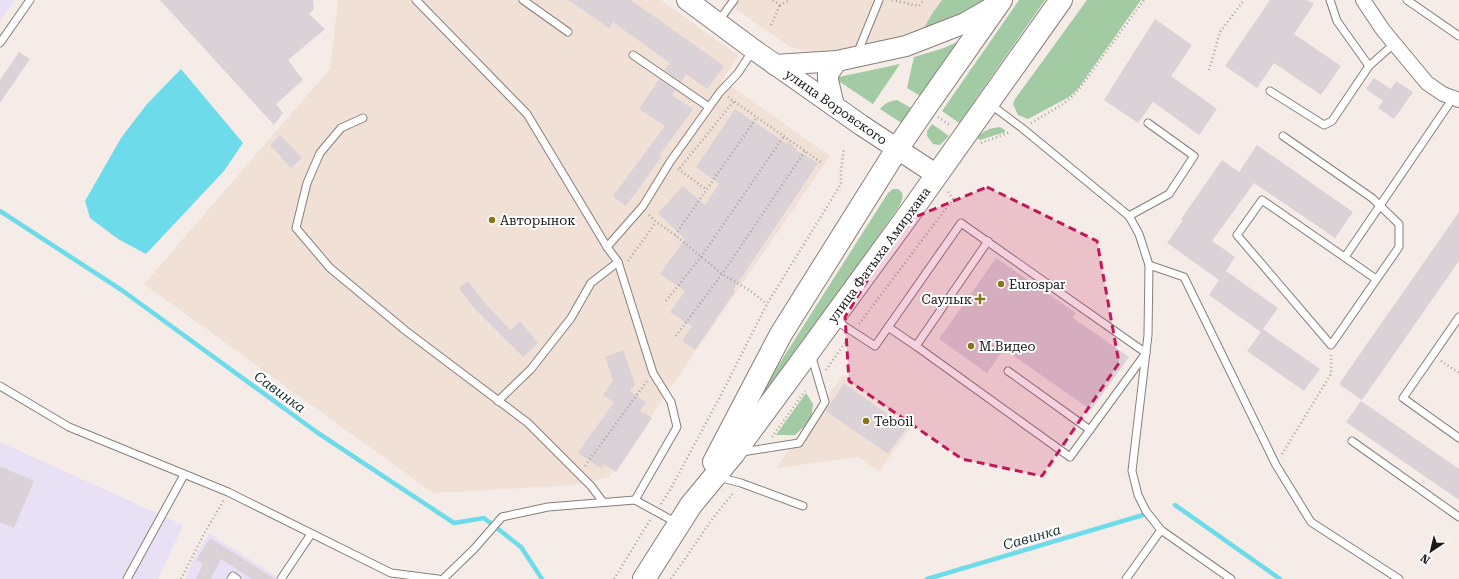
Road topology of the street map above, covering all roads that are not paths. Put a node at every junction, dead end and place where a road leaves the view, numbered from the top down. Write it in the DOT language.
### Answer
graph roads {
  1 [pos="30,0"];
  2 [pos="416,0"];
  3 [pos="523,0"];
  4 [pos="687,0"];
  5 [pos="734,0"];
  6 [pos="879,0"];
  7 [pos="1061,0"];
  8 [pos="1330,0"];
  9 [pos="1363,0"];
  10 [pos="1406,0"];
  11 [pos="1000,2"];
  12 [pos="718,23"];
  13 [pos="568,32"];
  14 [pos="1459,36"];
  15 [pos="0,43"];
  16 [pos="1395,43"];
  17 [pos="753,49"];
  18 [pos="633,55"];
  19 [pos="846,59"];
  20 [pos="775,64"];
  21 [pos="1369,66"];
  22 [pos="1270,91"];
  23 [pos="1456,99"];
  24 [pos="988,102"];
  25 [pos="834,106"];
  26 [pos="709,107"];
  27 [pos="363,118"];
  28 [pos="1148,123"];
  29 [pos="1283,136"];
  30 [pos="897,149"];
  31 [pos="942,182"];
  32 [pos="1380,206"];
  33 [pos="1129,216"];
  34 [pos="988,241"];
  35 [pos="607,247"];
  36 [pos="1345,257"];
  37 [pos="618,262"];
  38 [pos="1149,265"];
  39 [pos="1376,279"];
  40 [pos="1459,317"];
  41 [pos="833,319"];
  42 [pos="888,327"];
  43 [pos="916,346"];
  44 [pos="810,350"];
  45 [pos="1146,353"];
  46 [pos="1008,371"];
  47 [pos="0,386"];
  48 [pos="498,401"];
  49 [pos="1090,430"];
  50 [pos="1459,438"];
  51 [pos="1352,441"];
  52 [pos="734,453"];
  53 [pos="184,475"];
  54 [pos="715,476"];
  55 [pos="635,500"];
  56 [pos="603,502"];
  57 [pos="691,505"];
  58 [pos="803,506"];
  59 [pos="1459,517"];
  60 [pos="678,524"];
  61 [pos="1161,530"];
  62 [pos="311,534"];
  63 [pos="127,579"];
  64 [pos="231,579"];
  65 [pos="237,579"];
  66 [pos="281,579"];
  67 [pos="438,579"];
  68 [pos="443,579"];
  69 [pos="644,579"];
  70 [pos="1126,579"];
  71 [pos="1231,579"];
  72 [pos="1399,579"];
  1 -- 15 [label="lane"];
  2 -- 35 [label="lane"];
  3 -- 13 [label="lane"];
  4 -- 12 [label="street, улица Воровского"];
  5 -- 12 [label="lane"];
  6 -- 19 [label="lane"];
  7 -- 24 [label="main road, улица Фатыха Амирхана"];
  8 -- 21 [label="lane"];
  9 -- 16 [label="street"];
  10 -- 14 [label="lane"];
  11 -- 19 [label="street, улица Воровского"];
  11 -- 30 [label="main road, улица Фатыха Амирхана"];
  12 -- 17 [label="street, улица Воровского"];
  16 -- 21 [label="lane"];
  16 -- 23 [label="street"];
  17 -- 20 [label="street, улица Воровского"];
  17 -- 26 [label="lane"];
  18 -- 26 [label="lane"];
  19 -- 20 [label="street, улица Воровского"];
  19 -- 25 [label="street"];
  20 -- 25 [label="street, улица Воровского"];
  21 -- 22 [label="lane"];
  23 -- 32 [label="lane"];
  24 -- 31 [label="main road, улица Фатыха Амирхана"];
  24 -- 33 [label="lane"];
  25 -- 30 [label="street, улица Воровского"];
  26 -- 35 [label="lane"];
  27 -- 48 [label="lane"];
  28 -- 33 [label="lane"];
  29 -- 32 [label="lane"];
  30 -- 31 [label="street, улица Воровского"];
  30 -- 57 [label="main road, улица Фатыха Амирхана"];
  31 -- 41 [label="main road, улица Фатыха Амирхана"];
  32 -- 36 [label="lane"];
  32 -- 39 [label="lane"];
  33 -- 38 [label="lane"];
  34 -- 42 [label="lane"];
  34 -- 43 [label="lane"];
  34 -- 45 [label="lane"];
  35 -- 37 [label="lane"];
  36 -- 39 [label="lane"];
  36 -- 39 [label="lane"];
  37 -- 48 [label="lane"];
  37 -- 55 [label="lane"];
  38 -- 45 [label="lane"];
  38 -- 72 [label="lane"];
  40 -- 50 [label="lane"];
  41 -- 42 [label="lane"];
  41 -- 44 [label="main road, улица Фатыха Амирхана"];
  42 -- 43 [label="lane"];
  43 -- 49 [label="lane"];
  44 -- 52 [label="main road, улица Фатыха Амирхана"];
  44 -- 52 [label="lane"];
  45 -- 49 [label="lane"];
  45 -- 61 [label="lane"];
  46 -- 49 [label="lane"];
  47 -- 53 [label="lane"];
  48 -- 56 [label="lane"];
  51 -- 59 [label="lane"];
  52 -- 54 [label="main road, улица Фатыха Амирхана"];
  53 -- 62 [label="lane"];
  53 -- 63 [label="lane"];
  54 -- 57 [label="main road, улица Фатыха Амирхана"];
  54 -- 58 [label="lane"];
  55 -- 56 [label="lane"];
  55 -- 60 [label="lane"];
  56 -- 68 [label="lane"];
  57 -- 60 [label="main road, улица Фатыха Амирхана"];
  60 -- 69 [label="main road, улица Фатыха Амирхана"];
  61 -- 70 [label="lane"];
  61 -- 71 [label="lane"];
  62 -- 66 [label="lane"];
  62 -- 67 [label="lane"];
  64 -- 65 [label="lane"];
}
